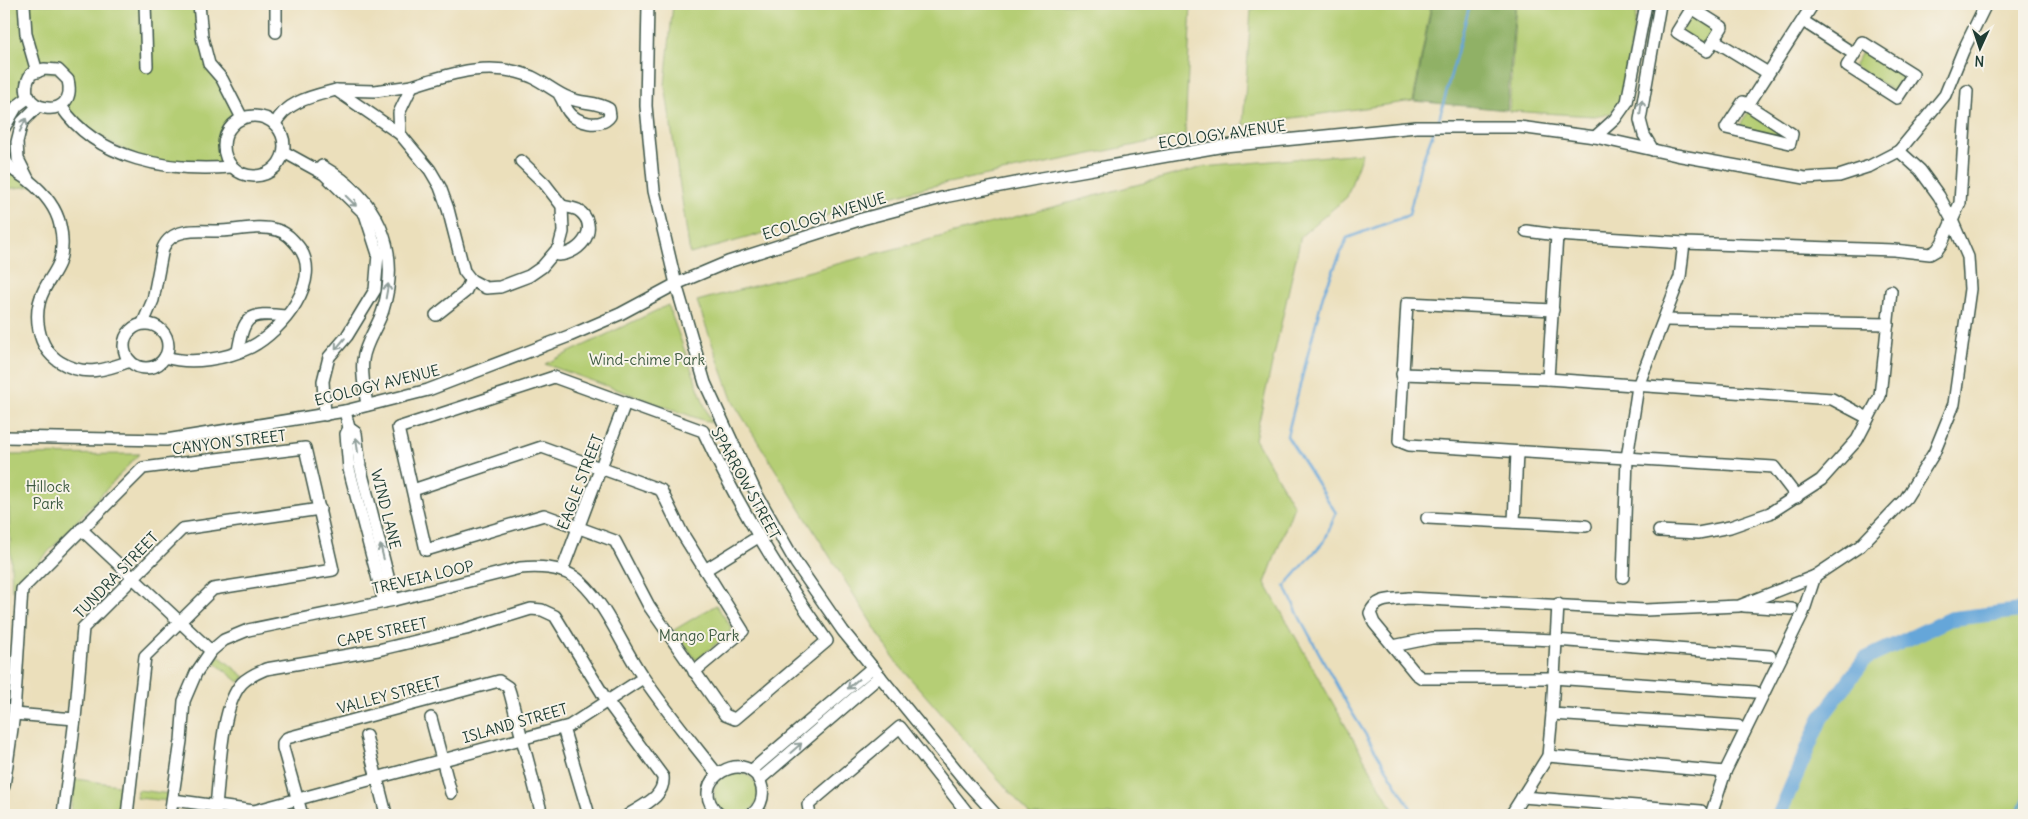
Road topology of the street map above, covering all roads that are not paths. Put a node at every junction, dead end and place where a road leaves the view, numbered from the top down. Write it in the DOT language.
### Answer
graph roads {
  1 [pos="24,4"];
  2 [pos="145,4"];
  3 [pos="199,4"];
  4 [pos="276,4"];
  5 [pos="648,4"];
  6 [pos="1646,4"];
  7 [pos="1660,4"];
  8 [pos="1813,4"];
  9 [pos="1986,4"];
  10 [pos="1803,21"];
  11 [pos="276,32"];
  12 [pos="1639,38"];
  13 [pos="1652,40"];
  14 [pos="1714,40"];
  15 [pos="1854,54"];
  16 [pos="147,66"];
  17 [pos="37,72"];
  18 [pos="1768,73"];
  19 [pos="1632,77"];
  20 [pos="1646,78"];
  21 [pos="412,86"];
  22 [pos="336,90"];
  23 [pos="1967,91"];
  24 [pos="559,94"];
  25 [pos="28,97"];
  26 [pos="1748,105"];
  27 [pos="38,106"];
  28 [pos="61,106"];
  29 [pos="242,118"];
  30 [pos="275,124"];
  31 [pos="4,128"];
  32 [pos="400,134"];
  33 [pos="1595,136"];
  34 [pos="284,150"];
  35 [pos="1653,150"];
  36 [pos="1899,151"];
  37 [pos="4,156"];
  38 [pos="521,161"];
  39 [pos="231,167"];
  40 [pos="28,180"];
  41 [pos="562,206"];
  42 [pos="1951,218"];
  43 [pos="1526,230"];
  44 [pos="1557,235"];
  45 [pos="1684,243"];
  46 [pos="556,253"];
  47 [pos="471,280"];
  48 [pos="676,284"];
  49 [pos="1891,292"];
  50 [pos="1553,310"];
  51 [pos="436,315"];
  52 [pos="284,316"];
  53 [pos="1665,320"];
  54 [pos="144,323"];
  55 [pos="1888,324"];
  56 [pos="238,351"];
  57 [pos="165,357"];
  58 [pos="130,361"];
  59 [pos="1402,374"];
  60 [pos="1548,379"];
  61 [pos="1638,386"];
  62 [pos="625,403"];
  63 [pos="367,405"];
  64 [pos="345,411"];
  65 [pos="325,415"];
  66 [pos="1868,418"];
  67 [pos="4,437"];
  68 [pos="1518,452"];
  69 [pos="1627,458"];
  70 [pos="601,469"];
  71 [pos="413,490"];
  72 [pos="1797,497"];
  73 [pos="320,509"];
  74 [pos="1427,518"];
  75 [pos="1514,522"];
  76 [pos="1586,526"];
  77 [pos="579,528"];
  78 [pos="81,529"];
  79 [pos="1659,531"];
  80 [pos="758,537"];
  81 [pos="704,570"];
  82 [pos="562,571"];
  83 [pos="1815,576"];
  84 [pos="1623,577"];
  85 [pos="133,579"];
  86 [pos="389,601"];
  87 [pos="1558,604"];
  88 [pos="1739,606"];
  89 [pos="1792,609"];
  90 [pos="178,622"];
  91 [pos="1555,640"];
  92 [pos="1392,646"];
  93 [pos="211,651"];
  94 [pos="1770,656"];
  95 [pos="877,671"];
  96 [pos="694,672"];
  97 [pos="643,678"];
  98 [pos="1553,678"];
  99 [pos="1755,692"];
  100 [pos="607,701"];
  101 [pos="14,714"];
  102 [pos="1552,714"];
  103 [pos="431,718"];
  104 [pos="75,719"];
  105 [pos="1738,726"];
  106 [pos="563,728"];
  107 [pos="366,736"];
  108 [pos="522,739"];
  109 [pos="1548,756"];
  110 [pos="442,760"];
  111 [pos="1724,772"];
  112 [pos="717,774"];
  113 [pos="755,776"];
  114 [pos="376,778"];
  115 [pos="4,786"];
  116 [pos="451,793"];
  117 [pos="1522,796"];
  118 [pos="298,799"];
  119 [pos="173,800"];
  120 [pos="215,810"];
  121 [pos="385,810"];
  122 [pos="255,813"];
  123 [pos="1706,813"];
  124 [pos="63,815"];
  125 [pos="127,815"];
  126 [pos="170,815"];
  127 [pos="302,815"];
  128 [pos="542,815"];
  129 [pos="589,815"];
  130 [pos="628,815"];
  131 [pos="720,815"];
  132 [pos="752,815"];
  133 [pos="810,815"];
  134 [pos="969,815"];
  135 [pos="996,815"];
  136 [pos="1510,815"];
  1 -- 17 [label="street"];
  2 -- 16 [label="street"];
  3 -- 29 [label="street"];
  4 -- 11 [label="street"];
  5 -- 48 [label="street"];
  6 -- 12 [label="street"];
  7 -- 13 [label="street"];
  8 -- 10 [label="street"];
  9 -- 36 [label="street"];
  10 -- 15 [label="street"];
  10 -- 18 [label="street"];
  12 -- 13 [label="street"];
  12 -- 19 [label="street"];
  13 -- 20 [label="street"];
  14 -- 18 [label="street"];
  15 -- 15 [label="street"];
  17 -- 25 [label="street"];
  17 -- 28 [label="street"];
  18 -- 26 [label="street"];
  19 -- 20 [label="street"];
  19 -- 33 [label="street"];
  35 -- 20 [label="street, one-way"];
  21 -- 22 [label="street"];
  21 -- 24 [label="street"];
  21 -- 32 [label="street"];
  22 -- 30 [label="street"];
  22 -- 32 [label="street"];
  23 -- 42 [label="street"];
  25 -- 27 [label="street"];
  25 -- 31 [label="street"];
  26 -- 26 [label="street"];
  27 -- 28 [label="street"];
  40 -- 27 [label="street, one-way"];
  28 -- 39 [label="street"];
  29 -- 30 [label="street"];
  29 -- 39 [label="street"];
  30 -- 34 [label="street"];
  32 -- 47 [label="street"];
  33 -- 35 [label="street, ECOLOGY AVENUE"];
  33 -- 48 [label="street, ECOLOGY AVENUE"];
  34 -- 39 [label="street"];
  63 -- 34 [label="street, one-way"];
  34 -- 65 [label="street, one-way"];
  35 -- 36 [label="street, ECOLOGY AVENUE"];
  36 -- 42 [label="street"];
  37 -- 40 [label="street"];
  38 -- 41 [label="street"];
  40 -- 58 [label="street"];
  41 -- 46 [label="street"];
  41 -- 46 [label="street"];
  42 -- 45 [label="street"];
  42 -- 83 [label="street"];
  43 -- 44 [label="street"];
  44 -- 45 [label="street"];
  44 -- 50 [label="street"];
  45 -- 53 [label="street"];
  46 -- 47 [label="street"];
  47 -- 51 [label="street"];
  48 -- 63 [label="street, ECOLOGY AVENUE"];
  48 -- 95 [label="street"];
  49 -- 55 [label="street"];
  50 -- 59 [label="street"];
  50 -- 60 [label="street"];
  52 -- 54 [label="street"];
  52 -- 56 [label="street"];
  52 -- 56 [label="street"];
  53 -- 55 [label="street"];
  53 -- 61 [label="street"];
  54 -- 57 [label="street"];
  54 -- 58 [label="street"];
  55 -- 66 [label="street"];
  56 -- 57 [label="street"];
  57 -- 58 [label="street"];
  59 -- 60 [label="street"];
  59 -- 68 [label="street"];
  60 -- 61 [label="street"];
  61 -- 66 [label="street"];
  61 -- 69 [label="street"];
  62 -- 70 [label="street, EAGLE STREET"];
  62 -- 71 [label="street, SPARROW STREET"];
  62 -- 80 [label="street, SPARROW STREET"];
  63 -- 64 [label="street, ECOLOGY AVENUE"];
  64 -- 65 [label="street, ECOLOGY AVENUE"];
  64 -- 86 [label="street, WIND LANE"];
  65 -- 67 [label="street, ECOLOGY AVENUE"];
  66 -- 72 [label="street"];
  68 -- 69 [label="street"];
  68 -- 75 [label="street"];
  69 -- 72 [label="street"];
  69 -- 84 [label="street"];
  70 -- 71 [label="street"];
  70 -- 77 [label="street, EAGLE STREET"];
  70 -- 81 [label="street"];
  71 -- 77 [label="street, SPARROW STREET"];
  72 -- 79 [label="street"];
  73 -- 78 [label="street, CANYON STREET"];
  73 -- 85 [label="street, TUNDRA STREET"];
  73 -- 90 [label="street, CANYON STREET"];
  74 -- 75 [label="street"];
  75 -- 76 [label="street"];
  77 -- 82 [label="street, EAGLE STREET"];
  77 -- 96 [label="street, SPARROW STREET"];
  78 -- 85 [label="street"];
  78 -- 101 [label="street, CANYON STREET"];
  80 -- 81 [label="street"];
  80 -- 96 [label="street, SPARROW STREET"];
  81 -- 96 [label="street"];
  82 -- 86 [label="street, TREVEIA LOOP"];
  82 -- 97 [label="street, TREVEIA LOOP"];
  83 -- 88 [label="street"];
  83 -- 111 [label="street"];
  85 -- 90 [label="street"];
  85 -- 104 [label="street, TUNDRA STREET"];
  86 -- 93 [label="street, TREVEIA LOOP"];
  87 -- 88 [label="street"];
  87 -- 91 [label="street"];
  87 -- 92 [label="street"];
  88 -- 89 [label="street"];
  90 -- 93 [label="street"];
  90 -- 125 [label="street, CANYON STREET"];
  91 -- 92 [label="street"];
  91 -- 94 [label="street"];
  91 -- 98 [label="street"];
  92 -- 98 [label="street"];
  93 -- 119 [label="street, TREVEIA LOOP"];
  95 -- 113 [label="street"];
  95 -- 135 [label="street"];
  97 -- 100 [label="street, ISLAND STREET"];
  97 -- 112 [label="street, TREVEIA LOOP"];
  98 -- 99 [label="street"];
  98 -- 102 [label="street"];
  100 -- 106 [label="street, ISLAND STREET"];
  100 -- 120 [label="street, CAPE STREET"];
  100 -- 130 [label="street, CAPE STREET"];
  101 -- 104 [label="street"];
  101 -- 115 [label="street, CANYON STREET"];
  102 -- 105 [label="street"];
  102 -- 109 [label="street"];
  103 -- 110 [label="street"];
  104 -- 124 [label="street, TUNDRA STREET"];
  106 -- 108 [label="street, ISLAND STREET"];
  106 -- 129 [label="street"];
  107 -- 114 [label="street"];
  108 -- 110 [label="street, ISLAND STREET"];
  108 -- 118 [label="street, VALLEY STREET"];
  108 -- 128 [label="street"];
  109 -- 111 [label="street"];
  109 -- 117 [label="street"];
  110 -- 114 [label="street, ISLAND STREET"];
  110 -- 116 [label="street"];
  111 -- 123 [label="street"];
  112 -- 113 [label="street"];
  112 -- 131 [label="street"];
  113 -- 132 [label="street"];
  114 -- 118 [label="street, ISLAND STREET"];
  114 -- 121 [label="street"];
  117 -- 123 [label="street"];
  117 -- 136 [label="street"];
  118 -- 122 [label="street, ISLAND STREET"];
  118 -- 127 [label="street"];
  119 -- 120 [label="street, ISLAND STREET"];
  119 -- 126 [label="street, TREVEIA LOOP"];
  120 -- 122 [label="street, ISLAND STREET"];
  133 -- 134 [label="street"];
}
